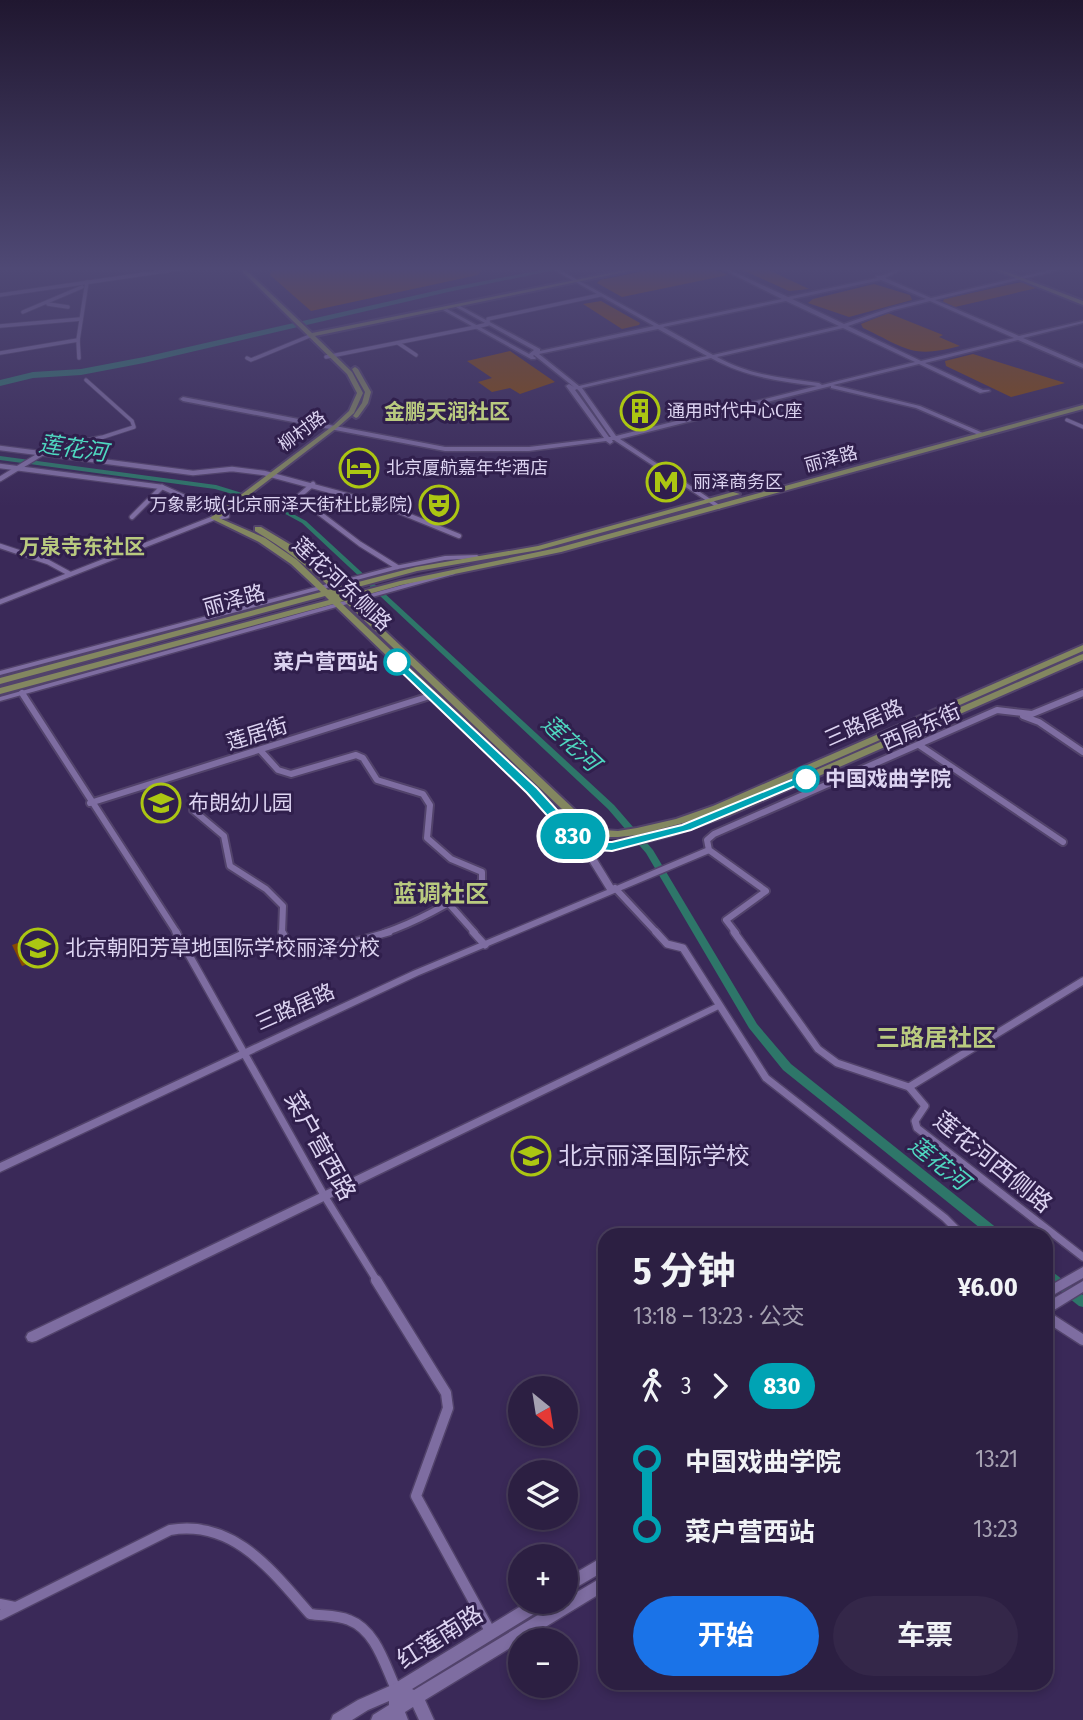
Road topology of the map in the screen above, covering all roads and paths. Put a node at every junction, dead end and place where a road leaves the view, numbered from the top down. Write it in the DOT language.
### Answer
graph roads {
  1 [pos="34,347"];
  2 [pos="78,347"];
  3 [pos="273,347"];
  4 [pos="278,347"];
  5 [pos="326,347"];
  6 [pos="377,347"];
  7 [pos="404,347"];
  8 [pos="511,347"];
  9 [pos="525,347"];
  10 [pos="559,347"];
  11 [pos="698,347"];
  12 [pos="752,347"];
  13 [pos="891,347"];
  14 [pos="980,347"];
  15 [pos="1039,347"];
  16 [pos="0,353"];
  17 [pos="521,353"];
  18 [pos="534,353"];
  19 [pos="416,355"];
  20 [pos="333,356"];
  21 [pos="713,356"];
  22 [pos="79,358"];
  23 [pos="922,362"];
  24 [pos="1083,366"];
  25 [pos="86,380"];
  26 [pos="820,385"];
  27 [pos="830,385"];
  28 [pos="575,388"];
  29 [pos="985,391"];
  30 [pos="1083,400"];
  31 [pos="1083,407"];
  32 [pos="1067,420"];
  33 [pos="1083,427"];
  34 [pos="338,428"];
  35 [pos="980,431"];
  36 [pos="609,437"];
  37 [pos="0,448"];
  38 [pos="38,455"];
  39 [pos="0,467"];
  40 [pos="20,468"];
  41 [pos="270,475"];
  42 [pos="280,477"];
  43 [pos="0,479"];
  44 [pos="313,484"];
  45 [pos="162,488"];
  46 [pos="259,488"];
  47 [pos="711,505"];
  48 [pos="221,515"];
  49 [pos="132,517"];
  50 [pos="459,536"];
  51 [pos="0,546"];
  52 [pos="391,571"];
  53 [pos="70,574"];
  54 [pos="339,594"];
  55 [pos="0,602"];
  56 [pos="146,635"];
  57 [pos="1083,648"];
  58 [pos="113,651"];
  59 [pos="161,654"];
  60 [pos="1083,657"];
  61 [pos="107,662"];
  62 [pos="9,682"];
  63 [pos="0,691"];
  64 [pos="1083,693"];
  65 [pos="433,695"];
  66 [pos="0,699"];
  67 [pos="1018,714"];
  68 [pos="919,745"];
  69 [pos="260,750"];
  70 [pos="1083,752"];
  71 [pos="90,803"];
  72 [pos="193,810"];
  73 [pos="662,830"];
  74 [pos="593,832"];
  75 [pos="618,840"];
  76 [pos="1063,842"];
  77 [pos="582,843"];
  78 [pos="709,849"];
  79 [pos="613,888"];
  80 [pos="450,905"];
  81 [pos="485,945"];
  82 [pos="1083,981"];
  83 [pos="718,1006"];
  84 [pos="245,1051"];
  85 [pos="909,1087"];
  86 [pos="0,1168"];
  87 [pos="325,1197"];
  88 [pos="955,1228"];
  89 [pos="1046,1228"];
  90 [pos="1053,1234"];
  91 [pos="1083,1257"];
  92 [pos="1083,1272"];
  93 [pos="1083,1286"];
  94 [pos="1057,1293"];
  95 [pos="1053,1321"];
  96 [pos="32,1337"];
  97 [pos="1083,1340"];
  98 [pos="598,1567"];
  99 [pos="578,1579"];
  100 [pos="598,1587"];
  101 [pos="0,1604"];
  102 [pos="20,1606"];
  103 [pos="521,1614"];
  104 [pos="0,1615"];
  105 [pos="491,1633"];
  106 [pos="397,1690"];
  107 [pos="417,1699"];
  108 [pos="398,1715"];
  109 [pos="338,1720"];
  110 [pos="379,1720"];
  111 [pos="427,1720"];
  1 -- 16 [label="street"];
  2 -- 22 [label="street"];
  3 -- 4 [label="street"];
  5 -- 20 [label="main road, 柳村路"];
  6 -- 20 [label="street"];
  7 -- 19 [label="street"];
  8 -- 17 [label="street"];
  9 -- 18 [label="street"];
  10 -- 18 [label="street"];
  11 -- 21 [label="street"];
  12 -- 21 [label="street"];
  13 -- 23 [label="street"];
  14 -- 23 [label="street"];
  15 -- 24 [label="street"];
  17 -- 18 [label="street"];
  17 -- 18 [label="street"];
  18 -- 28 [label="street"];
  20 -- 34 [label="main road, 柳村路"];
  21 -- 26 [label="street"];
  21 -- 27 [label="street"];
  21 -- 28 [label="street"];
  23 -- 27 [label="street"];
  23 -- 29 [label="street"];
  25 -- 38 [label="street"];
  26 -- 27 [label="street"];
  26 -- 36 [label="street"];
  27 -- 35 [label="street"];
  27 -- 36 [label="street"];
  28 -- 36 [label="street"];
  30 -- 35 [label="main road, 丽泽路"];
  31 -- 35 [label="main road, 丽泽路"];
  32 -- 33 [label="street"];
  34 -- 34 [label="street"];
  34 -- 36 [label="street"];
  34 -- 41 [label="main road, 柳村路"];
  34 -- 42 [label="main road, 柳村路"];
  35 -- 47 [label="main road, 丽泽路"];
  36 -- 47 [label="street"];
  37 -- 38 [label="street"];
  38 -- 40 [label="street"];
  38 -- 41 [label="street"];
  39 -- 40 [label="street"];
  40 -- 43 [label="street"];
  40 -- 45 [label="street"];
  41 -- 42 [label="street"];
  41 -- 46 [label="main road, 柳村路"];
  42 -- 44 [label="street"];
  42 -- 46 [label="main road, 柳村路"];
  44 -- 50 [label="street"];
  44 -- 52 [label="street"];
  45 -- 48 [label="street"];
  45 -- 49 [label="street"];
  46 -- 48 [label="main road, 柳村路"];
  47 -- 52 [label="main road, 丽泽路"];
  47 -- 54 [label="main road, 丽泽路"];
  48 -- 53 [label="street"];
  48 -- 54 [label="main road, 莲花河东侧路"];
  51 -- 53 [label="street"];
  52 -- 54 [label="main road, 丽泽路"];
  53 -- 55 [label="street"];
  54 -- 56 [label="street, 丽泽路"];
  54 -- 58 [label="main road, 丽泽路"];
  54 -- 59 [label="street, 丽泽路"];
  54 -- 61 [label="main road, 丽泽路"];
  54 -- 65 [label="main road, 莲花河东侧路"];
  54 -- 74 [label="main road, 莲花河东侧路"];
  56 -- 58 [label="main road"];
  56 -- 62 [label="street, 丽泽路"];
  57 -- 73 [label="main road, 三路居路"];
  58 -- 62 [label="main road, 丽泽路"];
  59 -- 61 [label="main road"];
  59 -- 62 [label="street, 丽泽路"];
  60 -- 73 [label="main road, 三路居路"];
  61 -- 62 [label="main road, 丽泽路"];
  62 -- 63 [label="main road, 丽泽路"];
  62 -- 66 [label="street, 丽泽路"];
  62 -- 71 [label="street, 菜户营西路"];
  64 -- 67 [label="street, 西局东街"];
  65 -- 69 [label="street, 莲居街"];
  65 -- 77 [label="main road, 莲花河东侧路"];
  67 -- 68 [label="street, 西局东街"];
  67 -- 70 [label="street"];
  68 -- 76 [label="street"];
  68 -- 78 [label="street, 西局东街"];
  69 -- 71 [label="street, 莲居街"];
  69 -- 80 [label="street"];
  71 -- 84 [label="street, 菜户营西路"];
  72 -- 80 [label="street"];
  73 -- 75 [label="main road"];
  74 -- 75 [label="main road"];
  74 -- 77 [label="street"];
  75 -- 77 [label="main road"];
  77 -- 79 [label="street"];
  78 -- 79 [label="street, 三路居路"];
  78 -- 85 [label="street"];
  79 -- 81 [label="street, 三路居路"];
  79 -- 83 [label="street"];
  80 -- 81 [label="street"];
  81 -- 84 [label="street, 三路居路"];
  82 -- 85 [label="street"];
  83 -- 87 [label="street"];
  83 -- 88 [label="street"];
  84 -- 86 [label="street, 三路居路"];
  84 -- 87 [label="street, 菜户营西路"];
  85 -- 89 [label="street, 莲花河西侧路"];
  87 -- 96 [label="street"];
  87 -- 105 [label="street, 菜户营西路"];
  90 -- 91 [label="street, 莲花河西侧路"];
  92 -- 94 [label="street"];
  93 -- 94 [label="street"];
  95 -- 97 [label="street"];
  98 -- 99 [label="street"];
  100 -- 107 [label="street, 红莲南路"];
  101 -- 102 [label="street"];
  102 -- 104 [label="street"];
  102 -- 106 [label="street"];
  103 -- 105 [label="street, 红莲南路"];
  105 -- 106 [label="street, 红莲南路"];
  106 -- 107 [label="street"];
  106 -- 108 [label="street"];
  106 -- 109 [label="street, 红莲南路"];
  107 -- 108 [label="street, 红莲南路"];
  107 -- 111 [label="street"];
  108 -- 110 [label="main road"];
}
